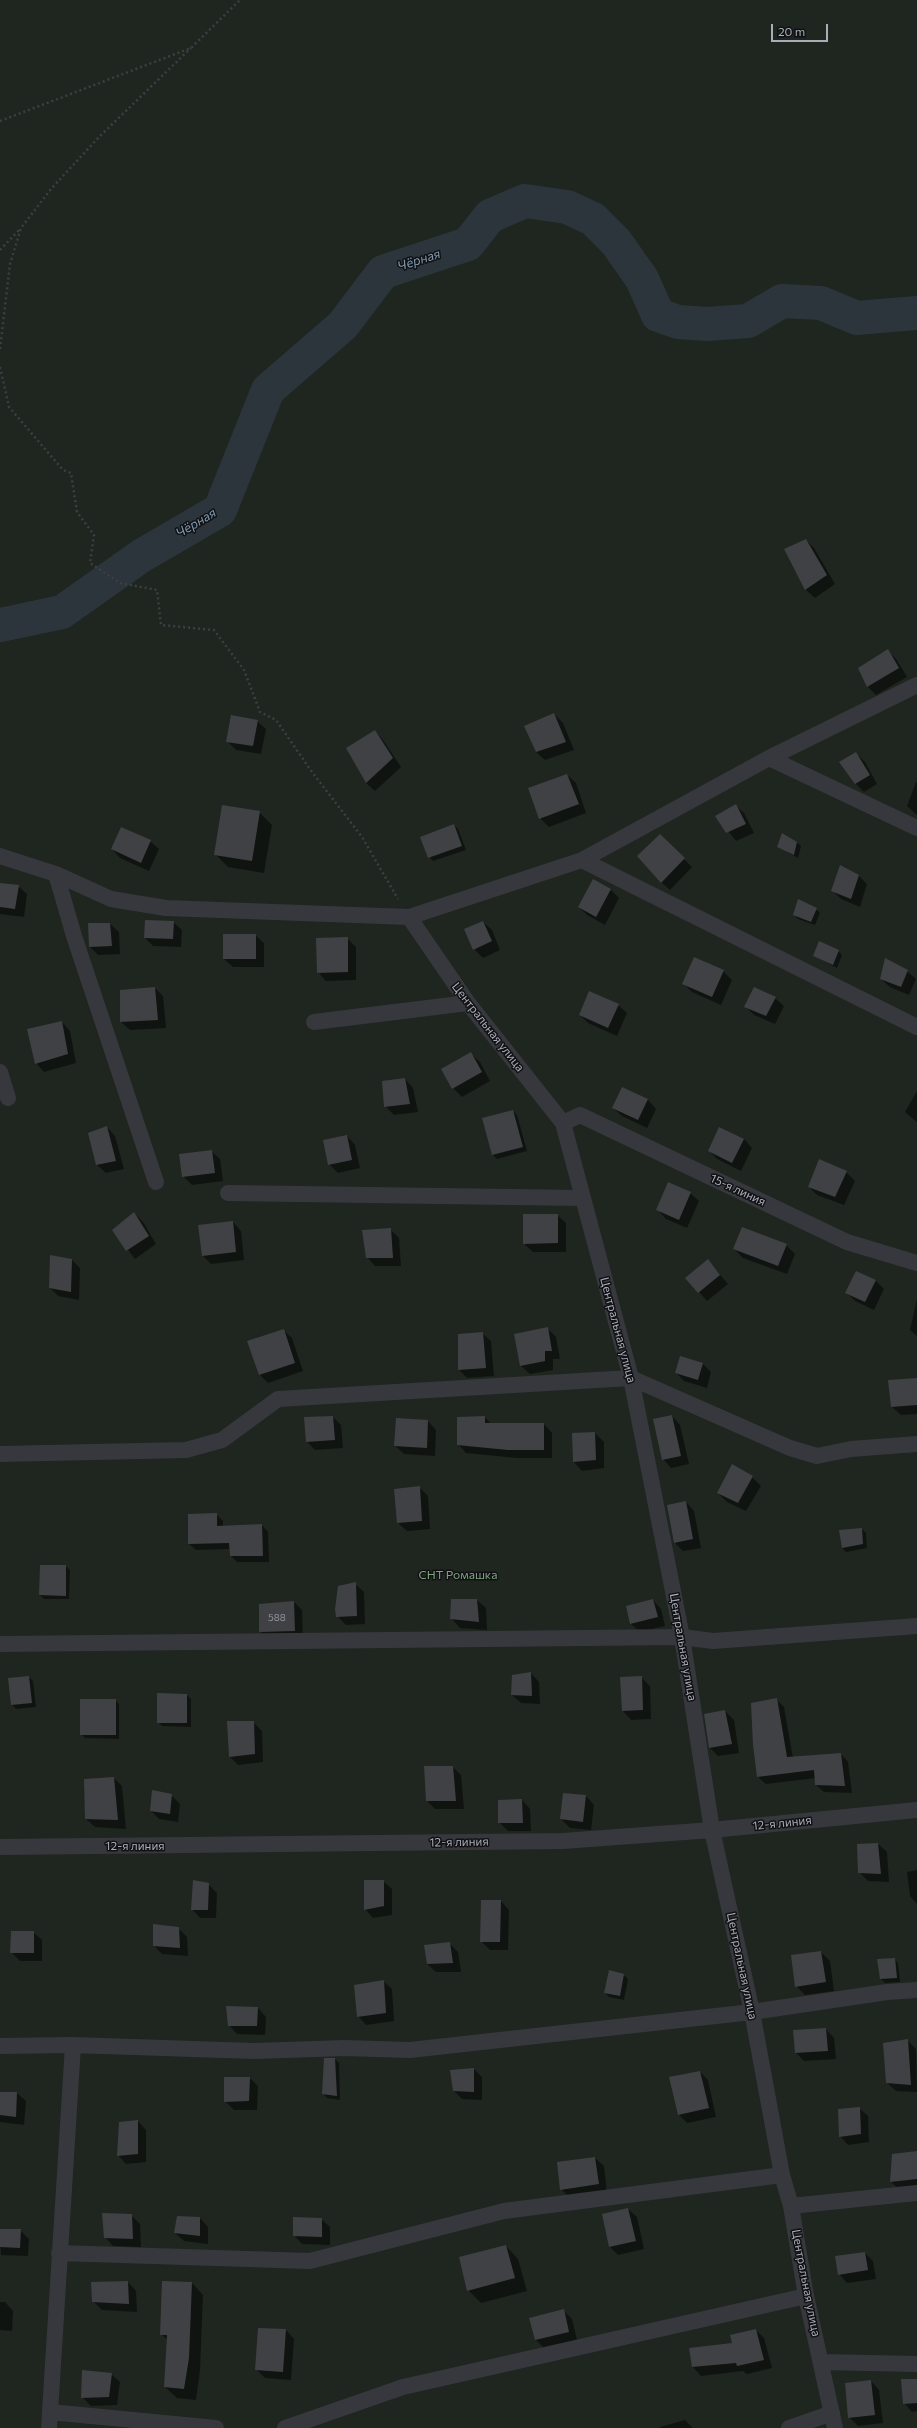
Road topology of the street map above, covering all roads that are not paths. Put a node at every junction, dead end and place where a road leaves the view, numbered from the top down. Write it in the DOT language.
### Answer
graph roads {
  1 [pos="917,685"];
  2 [pos="769,758"];
  3 [pos="917,828"];
  4 [pos="0,856"];
  5 [pos="582,860"];
  6 [pos="56,874"];
  7 [pos="408,917"];
  8 [pos="468,1003"];
  9 [pos="314,1022"];
  10 [pos="917,1027"];
  11 [pos="0,1072"];
  12 [pos="8,1098"];
  13 [pos="563,1123"];
  14 [pos="156,1182"];
  15 [pos="228,1193"];
  16 [pos="582,1198"];
  17 [pos="917,1263"];
  18 [pos="631,1378"];
  19 [pos="917,1444"];
  20 [pos="0,1454"];
  21 [pos="917,1626"];
  22 [pos="682,1637"];
  23 [pos="0,1644"];
  24 [pos="917,1810"];
  25 [pos="712,1830"];
  26 [pos="0,1847"];
  27 [pos="917,1990"];
  28 [pos="752,2012"];
  29 [pos="0,2046"];
  30 [pos="73,2046"];
  31 [pos="782,2174"];
  32 [pos="917,2193"];
  33 [pos="791,2206"];
  34 [pos="59,2253"];
  35 [pos="806,2296"];
  36 [pos="822,2362"];
  37 [pos="917,2364"];
  38 [pos="49,2420"];
  39 [pos="833,2420"];
  40 [pos="216,2428"];
  41 [pos="285,2428"];
  42 [pos="789,2428"];
  1 -- 2 [label="street"];
  2 -- 3 [label="street"];
  2 -- 5 [label="street"];
  4 -- 6 [label="street"];
  5 -- 7 [label="street"];
  5 -- 10 [label="street"];
  6 -- 7 [label="street"];
  6 -- 14 [label="street"];
  7 -- 8 [label="street, Центральная улица"];
  8 -- 9 [label="street"];
  8 -- 13 [label="street, Центральная улица"];
  11 -- 12 [label="street"];
  13 -- 16 [label="street, Центральная улица"];
  13 -- 17 [label="street, 15-я линия"];
  15 -- 16 [label="street"];
  16 -- 18 [label="street, Центральная улица"];
  18 -- 19 [label="street"];
  18 -- 20 [label="street"];
  18 -- 22 [label="street, Центральная улица"];
  21 -- 22 [label="street"];
  22 -- 23 [label="street"];
  22 -- 25 [label="street, Центральная улица"];
  24 -- 25 [label="street, 12-я линия"];
  25 -- 26 [label="street, 12-я линия"];
  25 -- 28 [label="street, Центральная улица"];
  27 -- 28 [label="street"];
  28 -- 30 [label="street"];
  28 -- 31 [label="street, Центральная улица"];
  29 -- 30 [label="street"];
  30 -- 34 [label="street"];
  31 -- 33 [label="street, Центральная улица"];
  31 -- 34 [label="street"];
  32 -- 33 [label="street"];
  33 -- 35 [label="street, Центральная улица"];
  34 -- 38 [label="street"];
  35 -- 36 [label="street, Центральная улица"];
  35 -- 41 [label="street"];
  36 -- 37 [label="street"];
  36 -- 39 [label="street, Центральная улица"];
  38 -- 40 [label="street"];
  39 -- 42 [label="street"];
}
